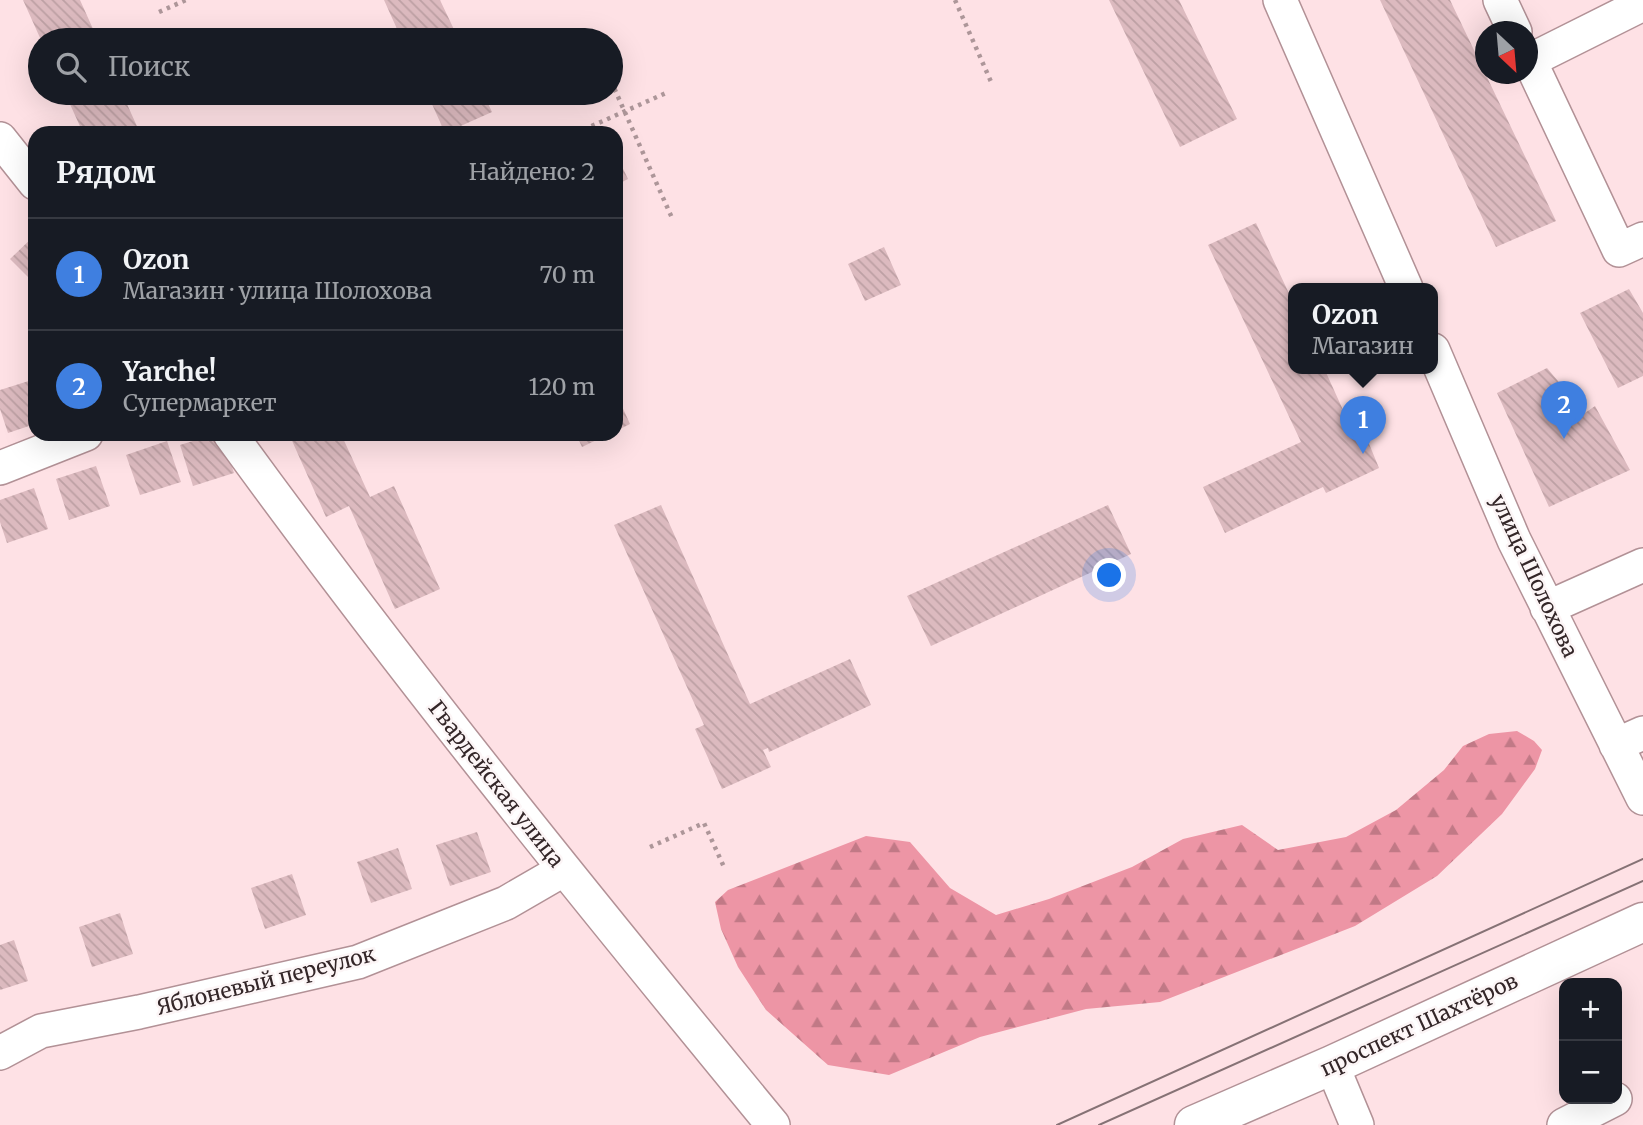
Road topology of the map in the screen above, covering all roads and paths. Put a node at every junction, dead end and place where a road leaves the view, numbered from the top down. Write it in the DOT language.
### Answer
graph roads {
  1 [pos="186,0"];
  2 [pos="955,0"];
  3 [pos="1280,0"];
  4 [pos="1500,0"];
  5 [pos="1643,4"];
  6 [pos="159,12"];
  7 [pos="1510,21"];
  8 [pos="1538,45"];
  9 [pos="1538,79"];
  10 [pos="992,84"];
  11 [pos="666,93"];
  12 [pos="621,105"];
  13 [pos="624,111"];
  14 [pos="591,126"];
  15 [pos="0,139"];
  16 [pos="28,174"];
  17 [pos="671,218"];
  18 [pos="1643,239"];
  19 [pos="1404,283"];
  20 [pos="1438,362"];
  21 [pos="68,441"];
  22 [pos="235,441"];
  23 [pos="0,468"];
  24 [pos="1643,565"];
  25 [pos="1547,608"];
  26 [pos="1630,739"];
  27 [pos="1643,798"];
  28 [pos="650,848"];
  29 [pos="724,867"];
  30 [pos="563,870"];
  31 [pos="1643,922"];
  32 [pos="0,1052"];
  33 [pos="1332,1065"];
  34 [pos="1643,1089"];
  35 [pos="1622,1096"];
  36 [pos="1604,1104"];
  37 [pos="773,1125"];
  38 [pos="1194,1125"];
  39 [pos="1357,1125"];
  40 [pos="1564,1125"];
  1 -- 6 [label="path"];
  2 -- 10 [label="path"];
  3 -- 19 [label="street"];
  4 -- 7 [label="street"];
  5 -- 8 [label="street"];
  9 -- 18 [label="street"];
  11 -- 13 [label="path"];
  12 -- 13 [label="path"];
  13 -- 14 [label="path"];
  13 -- 17 [label="path"];
  15 -- 16 [label="street"];
  20 -- 25 [label="street, улица Шолохова"];
  21 -- 23 [label="street"];
  22 -- 30 [label="street, Гвардейская улица"];
  24 -- 25 [label="street"];
  25 -- 26 [label="street, улица Шолохова"];
  26 -- 27 [label="street, улица Шолохова"];
  28 -- 29 [label="path"];
  30 -- 32 [label="street, Яблоневый переулок"];
  30 -- 37 [label="street, Гвардейская улица"];
  31 -- 33 [label="main road, проспект Шахтёров"];
  33 -- 38 [label="main road, проспект Шахтёров"];
  33 -- 39 [label="street"];
  34 -- 35 [label="street"];
  36 -- 40 [label="street"];
}
